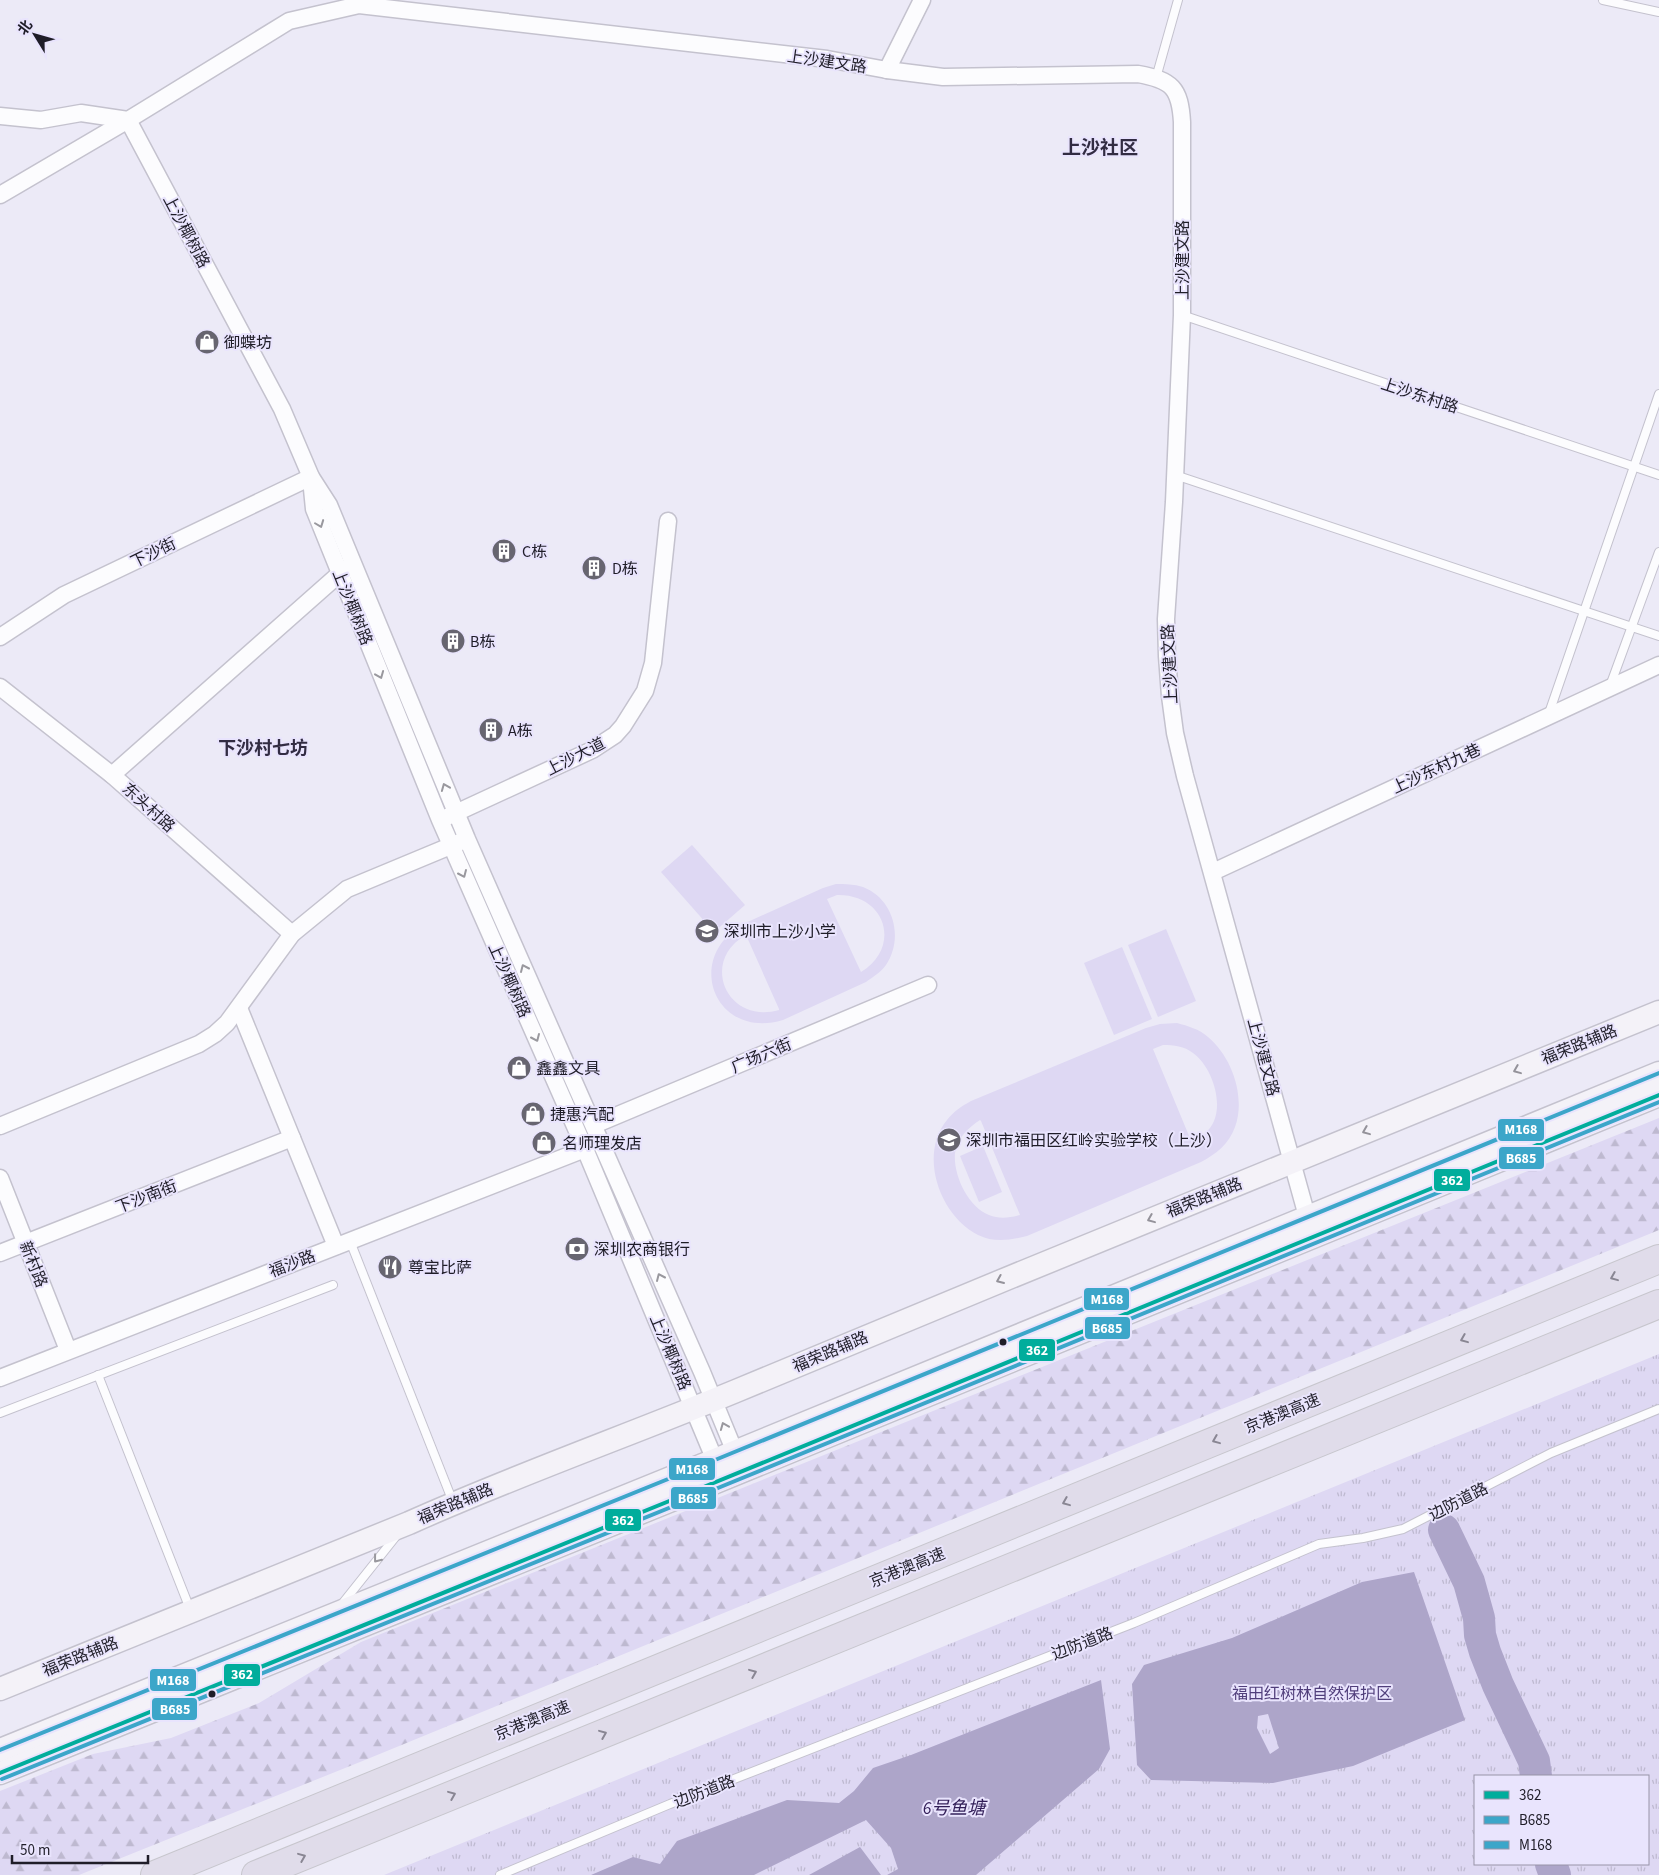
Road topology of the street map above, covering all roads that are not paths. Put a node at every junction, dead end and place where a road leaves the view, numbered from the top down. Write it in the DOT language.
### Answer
graph roads {
  1 [pos="922,0"];
  2 [pos="1178,0"];
  3 [pos="1603,0"];
  4 [pos="358,2"];
  5 [pos="1659,12"];
  6 [pos="887,70"];
  7 [pos="1156,78"];
  8 [pos="0,116"];
  9 [pos="128,120"];
  10 [pos="0,195"];
  11 [pos="1182,315"];
  12 [pos="1659,394"];
  13 [pos="1634,466"];
  14 [pos="1175,475"];
  15 [pos="1659,475"];
  16 [pos="311,477"];
  17 [pos="668,521"];
  18 [pos="1659,552"];
  19 [pos="353,563"];
  20 [pos="339,573"];
  21 [pos="1584,611"];
  22 [pos="1631,626"];
  23 [pos="1659,636"];
  24 [pos="0,637"];
  25 [pos="1659,665"];
  26 [pos="0,687"];
  27 [pos="1609,688"];
  28 [pos="1547,716"];
  29 [pos="112,775"];
  30 [pos="456,812"];
  31 [pos="440,820"];
  32 [pos="467,839"];
  33 [pos="451,846"];
  34 [pos="1213,872"];
  35 [pos="292,934"];
  36 [pos="928,985"];
  37 [pos="239,1008"];
  38 [pos="1659,1012"];
  39 [pos="1659,1073"];
  40 [pos="1659,1095"];
  41 [pos="594,1125"];
  42 [pos="0,1126"];
  43 [pos="292,1138"];
  44 [pos="585,1149"];
  45 [pos="1292,1161"];
  46 [pos="0,1178"];
  47 [pos="1310,1227"];
  48 [pos="26,1243"];
  49 [pos="343,1244"];
  50 [pos="0,1253"];
  51 [pos="1659,1259"];
  52 [pos="333,1285"];
  53 [pos="1659,1304"];
  54 [pos="68,1350"];
  55 [pos="98,1375"];
  56 [pos="0,1378"];
  57 [pos="704,1404"];
  58 [pos="1659,1409"];
  59 [pos="0,1413"];
  60 [pos="729,1465"];
  61 [pos="454,1503"];
  62 [pos="409,1523"];
  63 [pos="191,1611"];
  64 [pos="328,1618"];
  65 [pos="0,1689"];
  66 [pos="0,1750"];
  67 [pos="0,1773"];
  68 [pos="155,1875"];
  69 [pos="256,1875"];
  70 [pos="500,1875"];
  1 -- 6 [label="street"];
  2 -- 7 [label="lane"];
  3 -- 5 [label="lane"];
  4 -- 6 [label="street, 上沙建文路"];
  4 -- 9 [label="street"];
  6 -- 7 [label="street, 上沙建文路"];
  7 -- 11 [label="street, 上沙建文路"];
  8 -- 9 [label="street"];
  9 -- 10 [label="street"];
  9 -- 16 [label="street, 上沙椰树路"];
  11 -- 13 [label="lane, 上沙东村路"];
  11 -- 14 [label="street, 上沙建文路"];
  12 -- 13 [label="lane"];
  13 -- 15 [label="lane, 上沙东村路"];
  13 -- 21 [label="lane"];
  14 -- 21 [label="lane"];
  14 -- 34 [label="street, 上沙建文路"];
  16 -- 19 [label="street, 上沙椰树路"];
  16 -- 20 [label="street, 上沙椰树路, one-way"];
  16 -- 24 [label="street, 下沙街"];
  17 -- 30 [label="street, 上沙大道"];
  18 -- 22 [label="lane"];
  19 -- 20 [label="street"];
  30 -- 19 [label="street, 上沙椰树路, one-way"];
  20 -- 29 [label="street"];
  20 -- 31 [label="street, 上沙椰树路, one-way"];
  21 -- 22 [label="lane"];
  21 -- 28 [label="lane"];
  22 -- 23 [label="lane"];
  22 -- 27 [label="lane"];
  25 -- 27 [label="street, 上沙东村九巷"];
  26 -- 29 [label="street, 东头村路"];
  27 -- 28 [label="street, 上沙东村九巷"];
  28 -- 34 [label="street, 上沙东村九巷"];
  29 -- 35 [label="street, 东头村路"];
  30 -- 31 [label="street, 上沙大道"];
  30 -- 32 [label="street, 上沙椰树路"];
  31 -- 33 [label="street, 上沙椰树路"];
  32 -- 33 [label="street"];
  41 -- 32 [label="street, 上沙椰树路, one-way"];
  33 -- 35 [label="street"];
  33 -- 44 [label="street, 上沙椰树路, one-way"];
  34 -- 45 [label="street, 上沙建文路"];
  35 -- 37 [label="street"];
  36 -- 41 [label="street, 广场六街"];
  37 -- 42 [label="street"];
  37 -- 43 [label="street"];
  38 -- 45 [label="main road, 福荣路辅路, one-way"];
  39 -- 47 [label="main road"];
  40 -- 47 [label="main road"];
  57 -- 41 [label="street, 上沙椰树路, one-way"];
  43 -- 48 [label="street, 下沙南街"];
  43 -- 49 [label="street"];
  44 -- 49 [label="street, 福沙路"];
  44 -- 57 [label="street, 上沙椰树路"];
  45 -- 47 [label="street, 上沙建文路"];
  45 -- 57 [label="main road, 福荣路辅路, one-way"];
  46 -- 48 [label="street, 新村路"];
  47 -- 60 [label="main road"];
  48 -- 50 [label="street, 下沙南街"];
  48 -- 54 [label="street, 新村路"];
  49 -- 54 [label="street, 福沙路"];
  49 -- 61 [label="lane"];
  51 -- 68 [label="highway, 京港澳高速, one-way"];
  52 -- 55 [label="lane"];
  69 -- 53 [label="highway, one-way"];
  54 -- 56 [label="street, 福沙路"];
  55 -- 59 [label="lane"];
  55 -- 63 [label="lane"];
  57 -- 60 [label="street, 上沙椰树路"];
  57 -- 61 [label="main road, 福荣路辅路"];
  58 -- 70 [label="lane, 边防道路"];
  60 -- 64 [label="main road"];
  60 -- 67 [label="main road"];
  61 -- 62 [label="main road, 福荣路辅路"];
  62 -- 63 [label="main road, 福荣路辅路"];
  62 -- 64 [label="lane, one-way"];
  63 -- 65 [label="main road, 福荣路辅路"];
  64 -- 66 [label="main road"];
}
